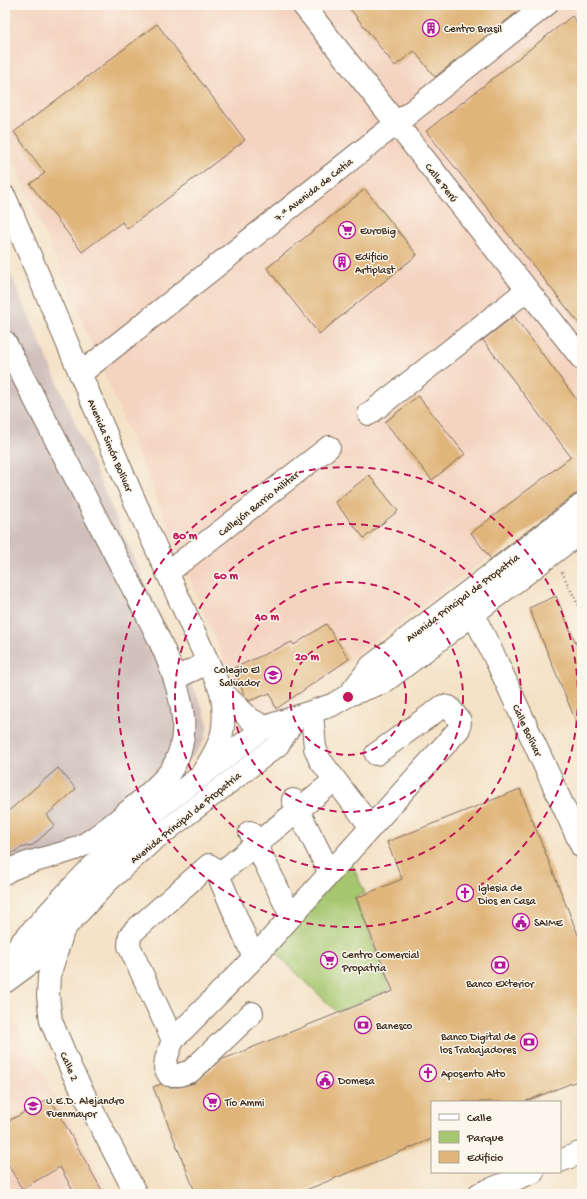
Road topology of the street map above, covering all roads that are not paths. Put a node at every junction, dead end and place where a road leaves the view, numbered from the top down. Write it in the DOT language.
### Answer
graph roads {
  1 [pos="303,5"];
  2 [pos="546,5"];
  3 [pos="396,124"];
  4 [pos="5,198"];
  5 [pos="527,290"];
  6 [pos="5,342"];
  7 [pos="582,359"];
  8 [pos="80,374"];
  9 [pos="369,414"];
  10 [pos="329,448"];
  11 [pos="582,505"];
  12 [pos="582,531"];
  13 [pos="167,573"];
  14 [pos="473,614"];
  15 [pos="208,663"];
  16 [pos="175,678"];
  17 [pos="221,691"];
  18 [pos="348,695"];
  19 [pos="304,716"];
  20 [pos="265,727"];
  21 [pos="376,754"];
  22 [pos="198,778"];
  23 [pos="335,780"];
  24 [pos="295,805"];
  25 [pos="371,827"];
  26 [pos="253,838"];
  27 [pos="582,847"];
  28 [pos="5,873"];
  29 [pos="330,873"];
  30 [pos="218,874"];
  31 [pos="291,916"];
  32 [pos="64,928"];
  33 [pos="254,958"];
  34 [pos="5,975"];
  35 [pos="5,982"];
  36 [pos="252,1013"];
  37 [pos="173,1040"];
  38 [pos="582,1152"];
  39 [pos="561,1161"];
  40 [pos="530,1173"];
  41 [pos="136,1194"];
  42 [pos="478,1194"];
  1 -- 3 [label="street, Calle Perú"];
  2 -- 3 [label="street, 7.ª Avenida de Catia"];
  3 -- 5 [label="street, Calle Perú"];
  3 -- 8 [label="street, 7.ª Avenida de Catia"];
  4 -- 8 [label="street, Avenida Simón Bolívar"];
  5 -- 7 [label="street, Calle Perú"];
  5 -- 9 [label="street"];
  6 -- 16 [label="street"];
  8 -- 13 [label="street, Avenida Simón Bolívar"];
  10 -- 13 [label="street, Callejón Barrio Militar"];
  11 -- 18 [label="street, Avenida Principal de Propatria"];
  12 -- 14 [label="street, Avenida Principal de Propatria"];
  13 -- 15 [label="street, Avenida Simón Bolívar"];
  14 -- 18 [label="street, Avenida Principal de Propatria"];
  14 -- 27 [label="street, Calle Bolívar"];
  15 -- 16 [label="street"];
  15 -- 17 [label="street, Avenida Simón Bolívar"];
  16 -- 28 [label="street"];
  17 -- 20 [label="street, Avenida Simón Bolívar"];
  17 -- 22 [label="street, Avenida Simón Bolívar"];
  18 -- 19 [label="street, Avenida Principal de Propatria"];
  19 -- 20 [label="street, Avenida Principal de Propatria"];
  19 -- 23 [label="street"];
  19 -- 32 [label="street, Avenida Principal de Propatria"];
  20 -- 22 [label="street, Avenida Principal de Propatria"];
  21 -- 25 [label="street"];
  22 -- 34 [label="street, Avenida Principal de Propatria"];
  23 -- 24 [label="street"];
  23 -- 25 [label="street"];
  24 -- 26 [label="street"];
  24 -- 29 [label="street"];
  25 -- 29 [label="street"];
  26 -- 30 [label="street"];
  26 -- 31 [label="street"];
  29 -- 31 [label="street"];
  30 -- 33 [label="street"];
  30 -- 37 [label="street"];
  31 -- 33 [label="street"];
  32 -- 35 [label="street, Avenida Principal de Propatria"];
  32 -- 41 [label="street, Calle 2"];
  33 -- 37 [label="street"];
  36 -- 37 [label="street"];
  38 -- 39 [label="street"];
  40 -- 42 [label="street"];
}
